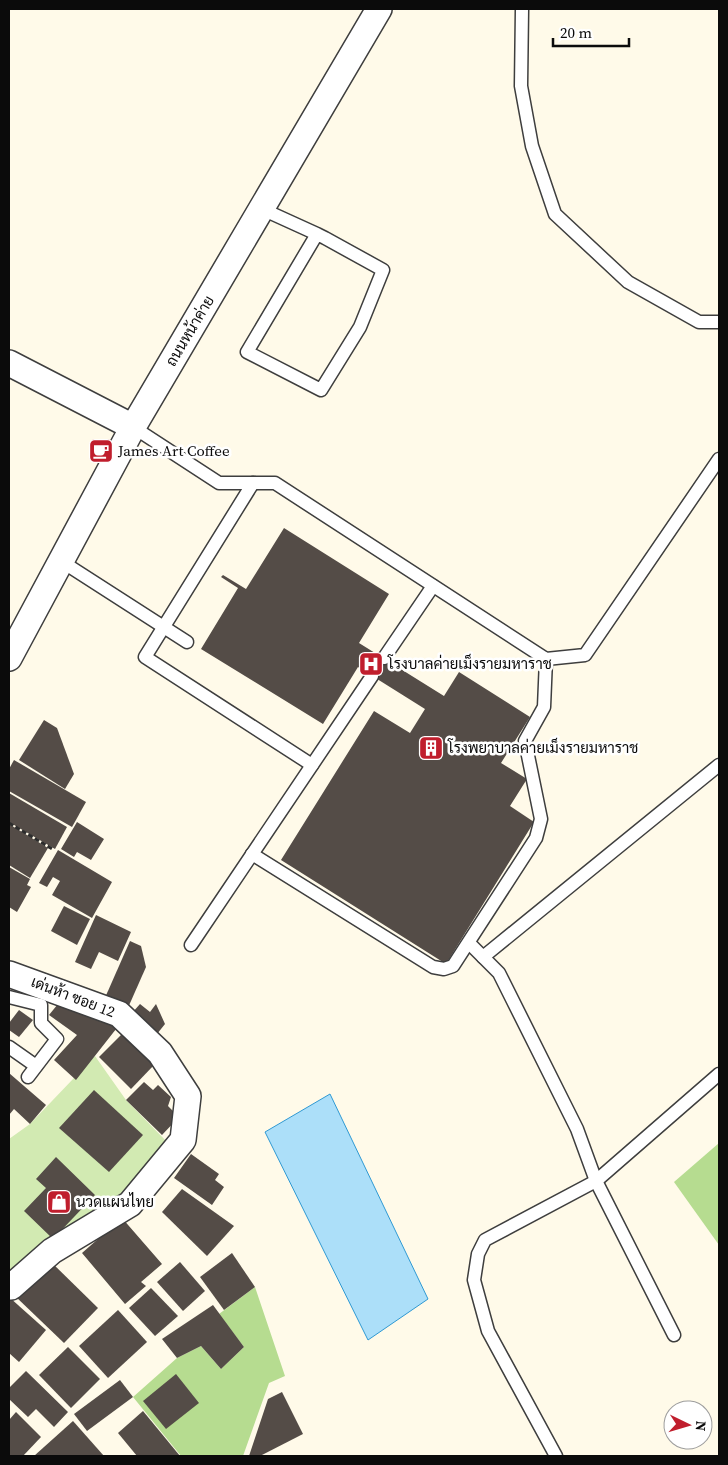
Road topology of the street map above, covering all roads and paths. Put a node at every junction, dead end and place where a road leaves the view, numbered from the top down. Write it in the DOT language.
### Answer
graph roads {
  1 [pos="379,9"];
  2 [pos="522,9"];
  3 [pos="262,210"];
  4 [pos="317,234"];
  5 [pos="719,322"];
  6 [pos="9,363"];
  7 [pos="133,427"];
  8 [pos="719,459"];
  9 [pos="253,483"];
  10 [pos="61,560"];
  11 [pos="433,586"];
  12 [pos="164,628"];
  13 [pos="188,642"];
  14 [pos="9,658"];
  15 [pos="384,658"];
  16 [pos="546,659"];
  17 [pos="372,676"];
  18 [pos="312,765"];
  19 [pos="719,765"];
  20 [pos="9,823"];
  21 [pos="54,850"];
  22 [pos="252,854"];
  23 [pos="470,944"];
  24 [pos="191,945"];
  25 [pos="483,957"];
  26 [pos="9,974"];
  27 [pos="9,997"];
  28 [pos="9,1047"];
  29 [pos="36,1066"];
  30 [pos="719,1074"];
  31 [pos="28,1077"];
  32 [pos="596,1181"];
  33 [pos="11,1286"];
  34 [pos="674,1335"];
  35 [pos="556,1456"];
  1 -- 3 [label="street, ถนนหน้าค่าย"];
  2 -- 5 [label="lane"];
  3 -- 4 [label="lane"];
  3 -- 7 [label="street, ถนนหน้าค่าย"];
  4 -- 4 [label="lane"];
  6 -- 7 [label="street"];
  7 -- 9 [label="lane"];
  7 -- 10 [label="street, ถนนหน้าค่าย"];
  8 -- 16 [label="lane"];
  9 -- 11 [label="lane"];
  9 -- 12 [label="lane"];
  10 -- 12 [label="lane"];
  10 -- 14 [label="street, ถนนหน้าค่าย"];
  11 -- 15 [label="lane"];
  11 -- 16 [label="lane"];
  12 -- 13 [label="lane"];
  12 -- 18 [label="lane"];
  16 -- 23 [label="lane"];
  17 -- 18 [label="lane"];
  18 -- 22 [label="lane"];
  19 -- 25 [label="lane"];
  20 -- 21 [label="path"];
  22 -- 23 [label="lane"];
  22 -- 24 [label="lane"];
  23 -- 25 [label="lane"];
  25 -- 32 [label="lane"];
  26 -- 33 [label="street, เด่นห้า ซอย 12"];
  27 -- 29 [label="lane"];
  28 -- 29 [label="lane"];
  29 -- 31 [label="lane"];
  30 -- 32 [label="lane"];
  32 -- 34 [label="lane"];
  32 -- 35 [label="lane"];
}
